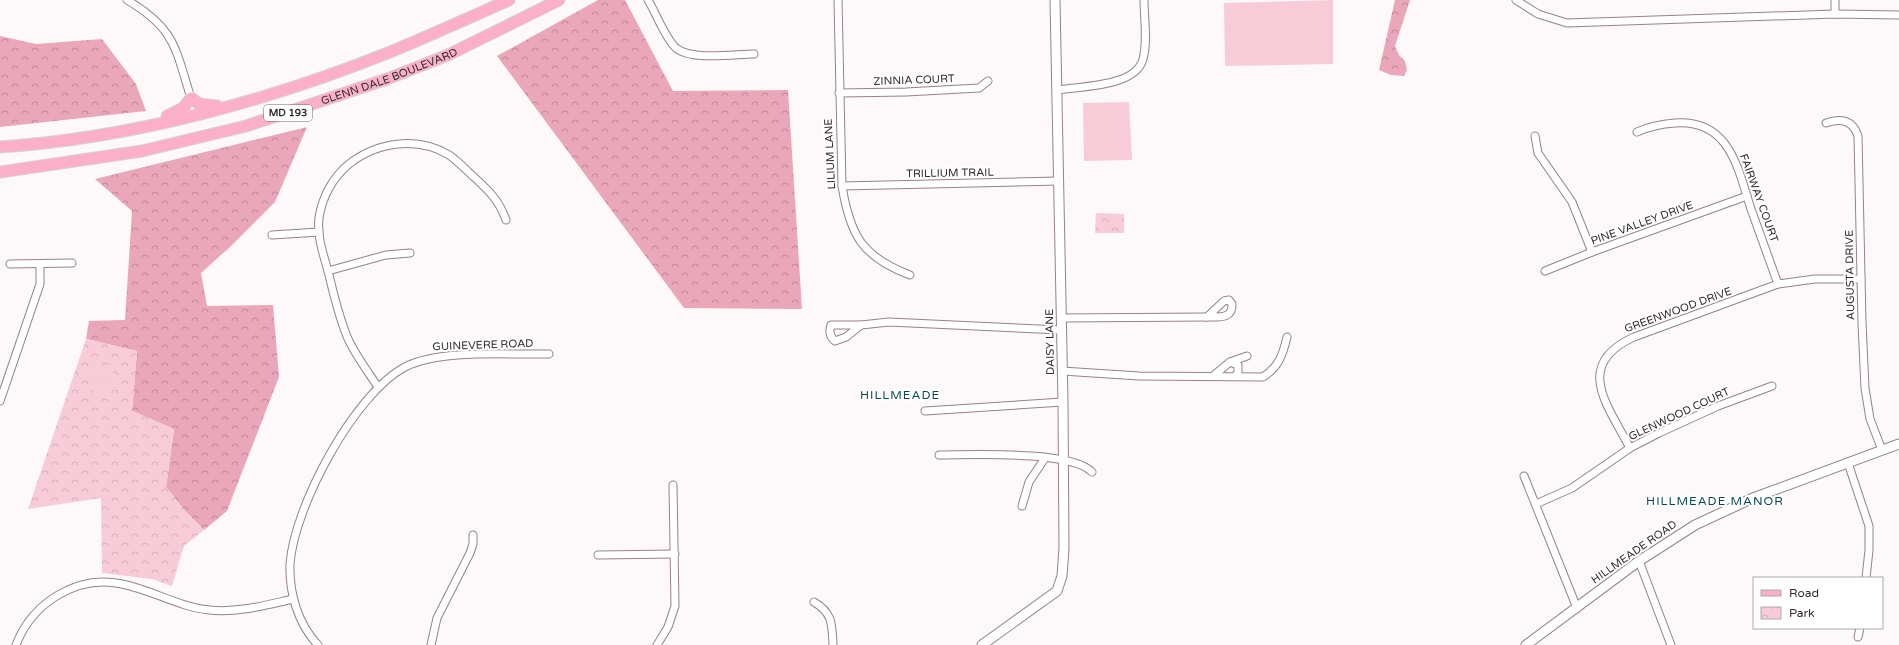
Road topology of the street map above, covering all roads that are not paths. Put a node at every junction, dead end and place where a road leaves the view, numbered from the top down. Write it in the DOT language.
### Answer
graph roads {
  1 [pos="127,0"];
  2 [pos="508,0"];
  3 [pos="559,0"];
  4 [pos="648,0"];
  5 [pos="838,0"];
  6 [pos="1055,0"];
  7 [pos="1144,0"];
  8 [pos="1516,0"];
  9 [pos="1835,0"];
  10 [pos="1835,14"];
  11 [pos="1899,15"];
  12 [pos="754,54"];
  13 [pos="988,81"];
  14 [pos="1058,90"];
  15 [pos="839,93"];
  16 [pos="191,98"];
  17 [pos="228,107"];
  18 [pos="160,123"];
  19 [pos="1826,123"];
  20 [pos="1637,132"];
  21 [pos="1535,136"];
  22 [pos="0,147"];
  23 [pos="0,172"];
  24 [pos="1058,181"];
  25 [pos="842,186"];
  26 [pos="1747,196"];
  27 [pos="506,220"];
  28 [pos="319,232"];
  29 [pos="272,235"];
  30 [pos="1592,252"];
  31 [pos="410,253"];
  32 [pos="72,263"];
  33 [pos="10,264"];
  34 [pos="40,264"];
  35 [pos="328,271"];
  36 [pos="1545,271"];
  37 [pos="910,274"];
  38 [pos="1861,279"];
  39 [pos="1778,284"];
  40 [pos="1207,317"];
  41 [pos="1061,318"];
  42 [pos="860,325"];
  43 [pos="1061,330"];
  44 [pos="1287,337"];
  45 [pos="549,354"];
  46 [pos="1247,356"];
  47 [pos="1230,362"];
  48 [pos="1062,371"];
  49 [pos="1213,376"];
  50 [pos="1236,376"];
  51 [pos="1772,386"];
  52 [pos="378,387"];
  53 [pos="0,401"];
  54 [pos="1063,402"];
  55 [pos="925,411"];
  56 [pos="1899,444"];
  57 [pos="1630,448"];
  58 [pos="1882,450"];
  59 [pos="940,456"];
  60 [pos="1045,458"];
  61 [pos="1063,460"];
  62 [pos="1848,463"];
  63 [pos="1092,472"];
  64 [pos="1524,476"];
  65 [pos="673,485"];
  66 [pos="1536,504"];
  67 [pos="1022,506"];
  68 [pos="473,535"];
  69 [pos="675,554"];
  70 [pos="598,556"];
  71 [pos="1639,561"];
  72 [pos="1866,577"];
  73 [pos="293,599"];
  74 [pos="814,602"];
  75 [pos="1577,608"];
  76 [pos="1860,629"];
  77 [pos="1858,637"];
  78 [pos="16,645"];
  79 [pos="318,645"];
  80 [pos="431,645"];
  81 [pos="656,645"];
  82 [pos="833,645"];
  83 [pos="982,645"];
  84 [pos="1526,645"];
  85 [pos="1672,645"];
  1 -- 16 [label="street"];
  2 -- 17 [label="main road, GLENN DALE BOULEVARD / MD 193"];
  3 -- 23 [label="main road, GLENN DALE BOULEVARD / MD 193"];
  4 -- 12 [label="street"];
  5 -- 15 [label="street, LILIUM LANE"];
  6 -- 14 [label="street, DAISY LANE"];
  7 -- 14 [label="street"];
  8 -- 10 [label="street"];
  9 -- 10 [label="street"];
  10 -- 11 [label="street"];
  13 -- 15 [label="street, ZINNIA COURT"];
  14 -- 24 [label="street, DAISY LANE"];
  15 -- 25 [label="street, LILIUM LANE"];
  16 -- 17 [label="main road"];
  16 -- 18 [label="main road"];
  17 -- 18 [label="main road, GLENN DALE BOULEVARD / MD 193"];
  18 -- 22 [label="main road, GLENN DALE BOULEVARD / MD 193"];
  19 -- 38 [label="street, AUGUSTA DRIVE"];
  20 -- 26 [label="street, FAIRWAY COURT"];
  21 -- 30 [label="street"];
  24 -- 25 [label="street, TRILLIUM TRAIL"];
  24 -- 41 [label="street, DAISY LANE"];
  25 -- 37 [label="street, LILIUM LANE"];
  26 -- 30 [label="street, PINE VALLEY DRIVE"];
  26 -- 39 [label="street, FAIRWAY COURT"];
  27 -- 28 [label="street"];
  28 -- 29 [label="street"];
  28 -- 35 [label="street"];
  30 -- 36 [label="street, PINE VALLEY DRIVE"];
  31 -- 35 [label="street"];
  32 -- 34 [label="street"];
  33 -- 34 [label="street"];
  34 -- 53 [label="street"];
  35 -- 52 [label="street"];
  38 -- 39 [label="street, GREENWOOD DRIVE"];
  38 -- 58 [label="street, AUGUSTA DRIVE"];
  39 -- 57 [label="street, GREENWOOD DRIVE"];
  40 -- 41 [label="street"];
  41 -- 43 [label="street, DAISY LANE"];
  42 -- 43 [label="street"];
  43 -- 48 [label="street, DAISY LANE"];
  44 -- 50 [label="street"];
  45 -- 52 [label="street, GUINEVERE ROAD"];
  46 -- 47 [label="street"];
  47 -- 49 [label="street"];
  47 -- 50 [label="street"];
  48 -- 49 [label="street"];
  48 -- 54 [label="street, DAISY LANE"];
  49 -- 50 [label="street"];
  51 -- 57 [label="street, GLENWOOD COURT"];
  52 -- 73 [label="street, GUINEVERE ROAD"];
  54 -- 55 [label="street"];
  54 -- 61 [label="street, DAISY LANE"];
  56 -- 58 [label="street, HILLMEADE ROAD"];
  57 -- 66 [label="street, GLENWOOD COURT"];
  58 -- 62 [label="street, HILLMEADE ROAD"];
  59 -- 60 [label="street"];
  60 -- 61 [label="street"];
  60 -- 67 [label="street"];
  61 -- 63 [label="street"];
  61 -- 83 [label="street, DAISY LANE"];
  62 -- 71 [label="street, HILLMEADE ROAD"];
  62 -- 72 [label="street"];
  64 -- 66 [label="street"];
  65 -- 69 [label="street"];
  66 -- 75 [label="street"];
  68 -- 80 [label="street"];
  69 -- 70 [label="street"];
  69 -- 81 [label="street"];
  71 -- 75 [label="street, HILLMEADE ROAD"];
  71 -- 85 [label="street"];
  73 -- 78 [label="street"];
  73 -- 79 [label="street, GUINEVERE ROAD"];
  74 -- 82 [label="street"];
  75 -- 84 [label="street, HILLMEADE ROAD"];
  76 -- 77 [label="street"];
}
